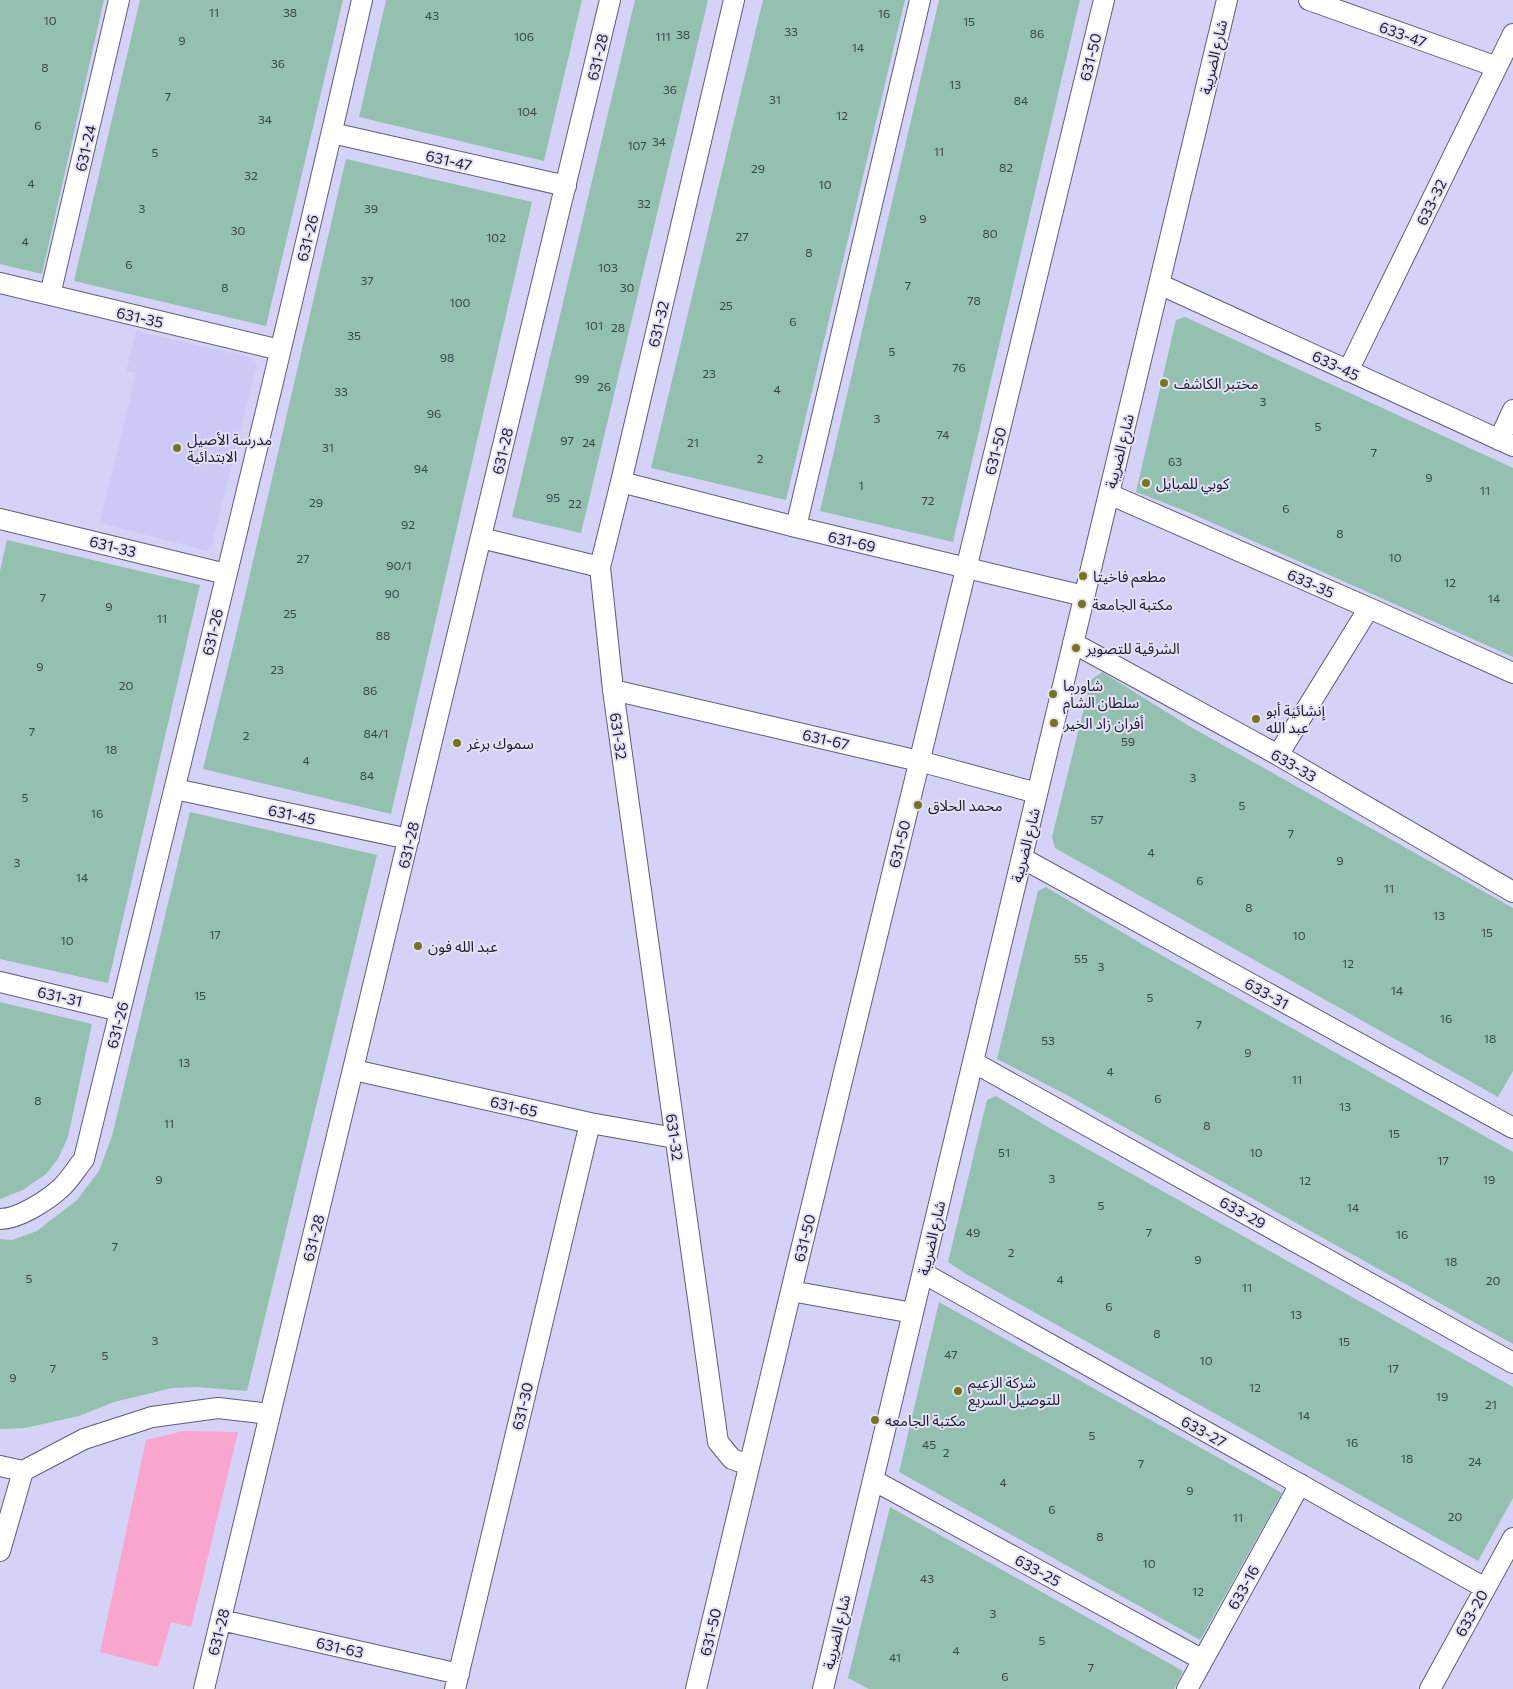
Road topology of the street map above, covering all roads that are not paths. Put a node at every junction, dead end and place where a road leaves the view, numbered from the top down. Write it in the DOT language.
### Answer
graph roads {
  1 [pos="119,0"];
  2 [pos="362,0"];
  3 [pos="610,0"];
  4 [pos="734,0"];
  5 [pos="920,0"];
  6 [pos="1104,0"];
  7 [pos="1227,0"];
  8 [pos="1309,0"];
  9 [pos="1513,34"];
  10 [pos="1497,67"];
  11 [pos="332,132"];
  12 [pos="566,186"];
  13 [pos="0,284"];
  14 [pos="1159,284"];
  15 [pos="50,295"];
  16 [pos="280,350"];
  17 [pos="1348,371"];
  18 [pos="1513,410"];
  19 [pos="1506,443"];
  20 [pos="621,482"];
  21 [pos="1109,494"];
  22 [pos="0,519"];
  23 [pos="796,527"];
  24 [pos="481,538"];
  25 [pos="600,567"];
  26 [pos="966,568"];
  27 [pos="226,574"];
  28 [pos="1084,596"];
  29 [pos="1368,608"];
  30 [pos="1073,643"];
  31 [pos="1513,673"];
  32 [pos="613,690"];
  33 [pos="1278,755"];
  34 [pos="919,761"];
  35 [pos="175,789"];
  36 [pos="1038,793"];
  37 [pos="409,839"];
  38 [pos="1022,858"];
  39 [pos="1513,892"];
  40 [pos="0,982"];
  41 [pos="120,1010"];
  42 [pos="973,1062"];
  43 [pos="354,1070"];
  44 [pos="1511,1121"];
  45 [pos="590,1123"];
  46 [pos="675,1138"];
  47 [pos="0,1220"];
  48 [pos="923,1273"];
  49 [pos="791,1291"];
  50 [pos="913,1313"];
  51 [pos="1513,1363"];
  52 [pos="270,1414"];
  53 [pos="749,1464"];
  54 [pos="0,1466"];
  55 [pos="23,1472"];
  56 [pos="873,1480"];
  57 [pos="1300,1484"];
  58 [pos="1513,1538"];
  59 [pos="0,1551"];
  60 [pos="1485,1588"];
  61 [pos="221,1620"];
  62 [pos="1203,1660"];
  63 [pos="457,1681"];
  64 [pos="204,1689"];
  65 [pos="696,1689"];
  66 [pos="823,1689"];
  67 [pos="1187,1689"];
  68 [pos="1430,1689"];
  1 -- 15 [label="street, 631-24"];
  2 -- 11 [label="street, 631-26"];
  3 -- 12 [label="street, 631-28"];
  4 -- 20 [label="street, 631-32"];
  5 -- 23 [label="street"];
  6 -- 26 [label="street, 631-50"];
  7 -- 14 [label="street, شارع الضريبة"];
  8 -- 10 [label="street, 633-47"];
  9 -- 10 [label="street, 633-32"];
  10 -- 17 [label="street, 633-32"];
  11 -- 12 [label="street, 631-47"];
  11 -- 16 [label="street, 631-26"];
  12 -- 24 [label="street, 631-28"];
  13 -- 15 [label="street, 631-35"];
  14 -- 17 [label="street, 633-45"];
  14 -- 21 [label="street, شارع الضريبة"];
  15 -- 16 [label="street, 631-35"];
  16 -- 27 [label="street, 631-26"];
  17 -- 19 [label="street, 633-45"];
  18 -- 19 [label="street"];
  20 -- 23 [label="street, 631-69"];
  20 -- 25 [label="street, 631-32"];
  21 -- 28 [label="street, شارع الضريبة"];
  21 -- 29 [label="street, 633-35"];
  22 -- 27 [label="street, 631-33"];
  23 -- 26 [label="street, 631-69"];
  24 -- 25 [label="street"];
  24 -- 37 [label="street, 631-28"];
  25 -- 32 [label="street, 631-32"];
  26 -- 28 [label="street, 631-69"];
  26 -- 34 [label="street, 631-50"];
  27 -- 35 [label="street, 631-26"];
  28 -- 30 [label="street, شارع الضريبة"];
  29 -- 31 [label="street, 633-35"];
  29 -- 33 [label="street"];
  30 -- 33 [label="street, 633-33"];
  30 -- 36 [label="street, شارع الضريبة"];
  32 -- 34 [label="street, 631-67"];
  32 -- 46 [label="street, 631-32"];
  33 -- 39 [label="street, 633-33"];
  34 -- 36 [label="street, 631-67"];
  34 -- 49 [label="street, 631-50"];
  35 -- 37 [label="street, 631-45"];
  35 -- 41 [label="street, 631-26"];
  36 -- 38 [label="street, شارع الضريبة"];
  37 -- 43 [label="street, 631-28"];
  38 -- 42 [label="street, شارع الضريبة"];
  38 -- 44 [label="street, 633-31"];
  40 -- 41 [label="street, 631-31"];
  41 -- 47 [label="street, 631-26"];
  42 -- 48 [label="street, شارع الضريبة"];
  42 -- 51 [label="street, 633-29"];
  43 -- 45 [label="street, 631-65"];
  43 -- 52 [label="street, 631-28"];
  45 -- 46 [label="street, 631-65"];
  45 -- 63 [label="street, 631-30"];
  46 -- 53 [label="street, 631-32"];
  48 -- 50 [label="street, شارع الضريبة"];
  48 -- 57 [label="street, 633-27"];
  49 -- 50 [label="street"];
  49 -- 53 [label="street, 631-50"];
  50 -- 56 [label="street, شارع الضريبة"];
  52 -- 55 [label="street"];
  52 -- 61 [label="street, 631-28"];
  53 -- 65 [label="street, 631-50"];
  54 -- 55 [label="street"];
  55 -- 59 [label="street"];
  56 -- 62 [label="street, 633-25"];
  56 -- 66 [label="street, شارع الضريبة"];
  57 -- 60 [label="street, 633-27"];
  57 -- 62 [label="street, 633-16"];
  58 -- 60 [label="street, 633-20"];
  60 -- 68 [label="street, 633-20"];
  61 -- 63 [label="street, 631-63"];
  61 -- 64 [label="street, 631-28"];
  62 -- 67 [label="street, 633-16"];
}
